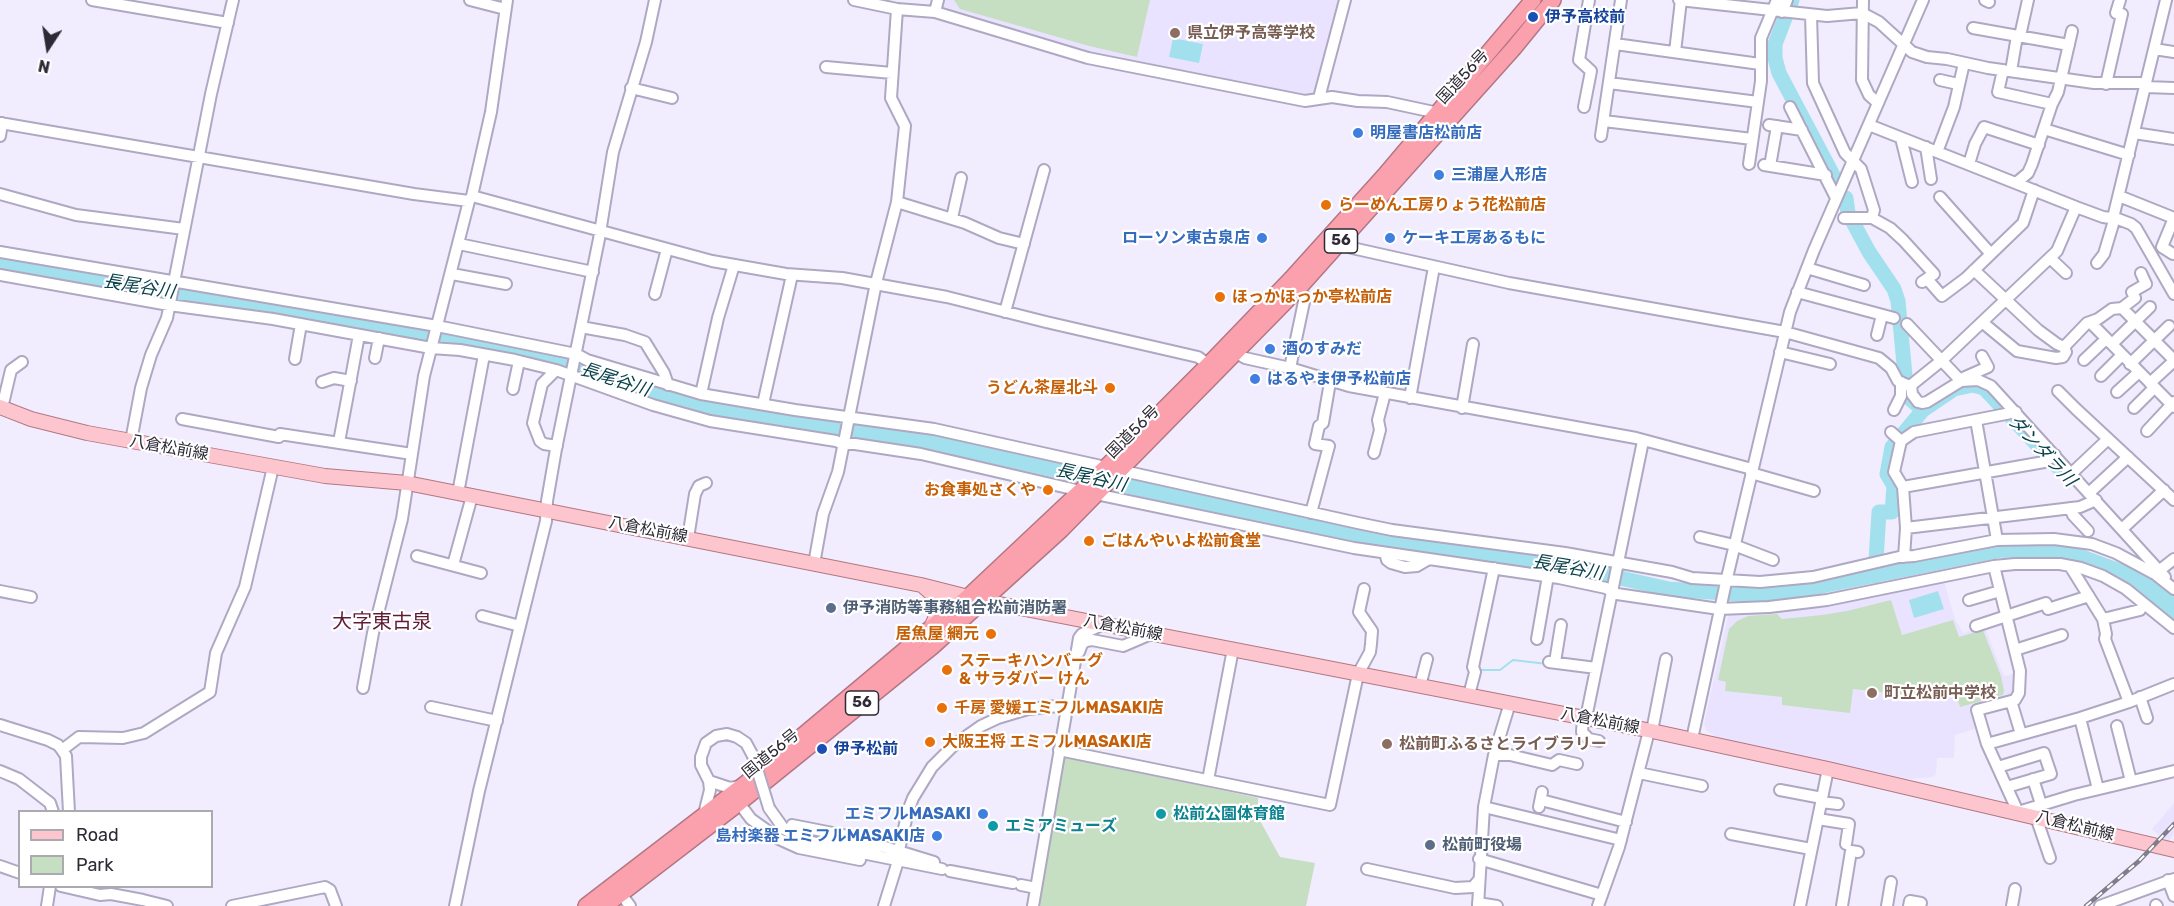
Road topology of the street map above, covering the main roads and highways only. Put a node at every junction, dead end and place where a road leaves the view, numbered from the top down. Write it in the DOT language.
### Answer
graph roads {
  1 [pos="1533,0"];
  2 [pos="1553,0"];
  3 [pos="1445,115"];
  4 [pos="1334,241"];
  5 [pos="1213,368"];
  6 [pos="1,408"];
  7 [pos="1090,491"];
  8 [pos="921,585"];
  9 [pos="968,597"];
  10 [pos="984,601"];
  11 [pos="931,628"];
  12 [pos="2174,850"];
  13 [pos="625,900"];
  14 [pos="586,906"];
  15 [pos="604,906"];
  1 -- 3 [label="highway, 国道56号 / 56"];
  2 -- 3 [label="highway, 国道56号 / 56"];
  3 -- 4 [label="highway, 国道56号 / 56"];
  4 -- 5 [label="highway, 国道56号 / 56"];
  4 -- 5 [label="highway, 国道56号 / 56"];
  5 -- 7 [label="highway, 国道56号 / 56"];
  6 -- 8 [label="main road, 八倉松前線"];
  7 -- 9 [label="highway, 国道56号 / 56"];
  7 -- 10 [label="highway, 国道56号 / 56"];
  8 -- 9 [label="main road, 八倉松前線"];
  8 -- 11 [label="main road"];
  9 -- 10 [label="main road, 八倉松前線"];
  9 -- 11 [label="highway, 国道56号 / 56"];
  10 -- 12 [label="main road, 八倉松前線"];
  10 -- 13 [label="highway, 国道56号 / 56"];
  11 -- 14 [label="highway, 国道56号 / 56"];
  13 -- 15 [label="highway, 国道56号 / 56"];
}
